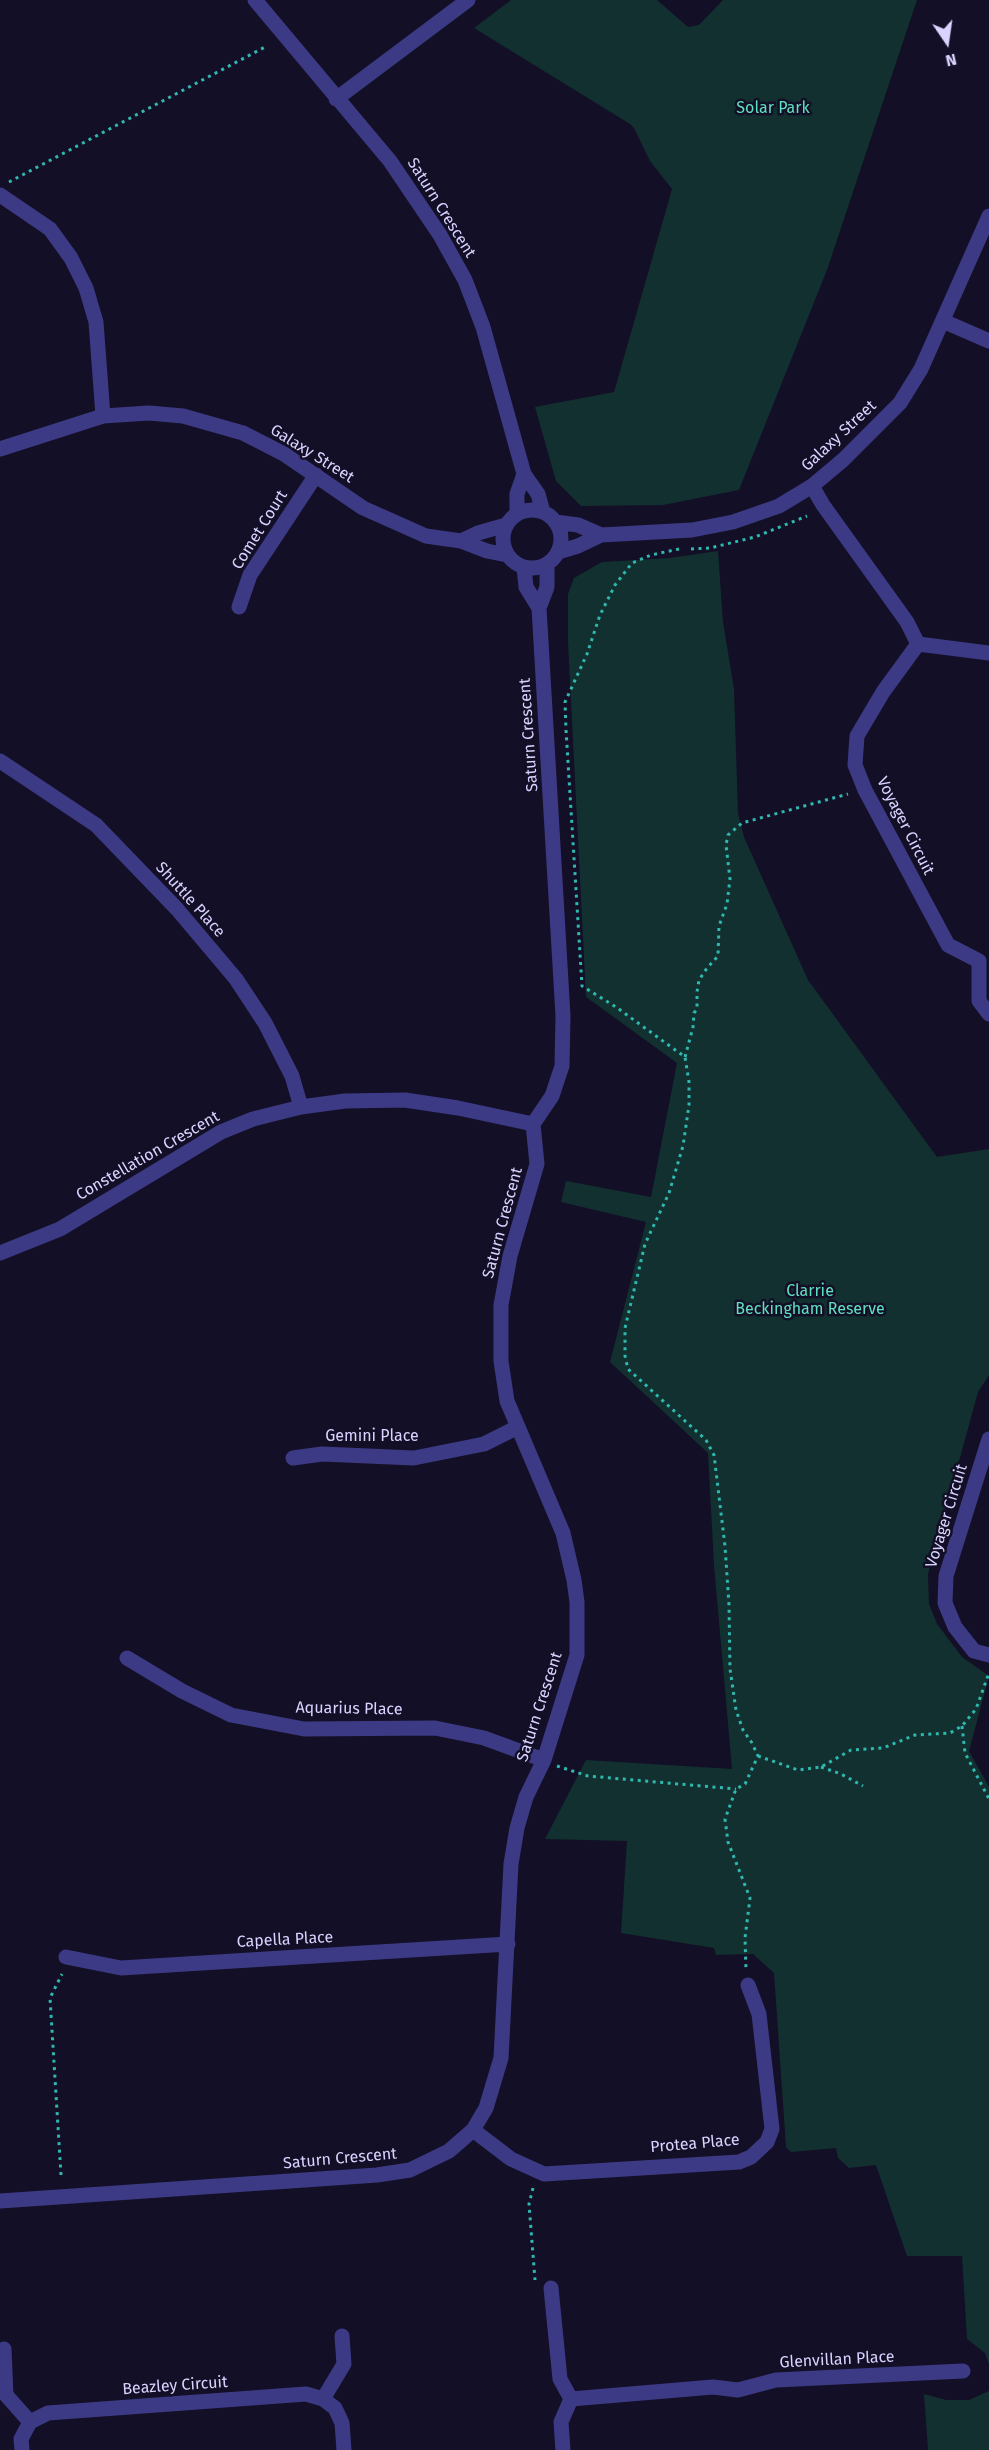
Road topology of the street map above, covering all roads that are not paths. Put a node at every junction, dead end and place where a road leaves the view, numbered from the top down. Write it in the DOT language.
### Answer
graph roads {
  1 [pos="255,0"];
  2 [pos="468,0"];
  3 [pos="336,99"];
  4 [pos="0,195"];
  5 [pos="989,216"];
  6 [pos="943,321"];
  7 [pos="989,340"];
  8 [pos="103,416"];
  9 [pos="0,449"];
  10 [pos="524,474"];
  11 [pos="316,475"];
  12 [pos="812,486"];
  13 [pos="517,513"];
  14 [pos="549,517"];
  15 [pos="506,525"];
  16 [pos="601,535"];
  17 [pos="461,541"];
  18 [pos="558,552"];
  19 [pos="507,555"];
  20 [pos="547,564"];
  21 [pos="524,567"];
  22 [pos="239,607"];
  23 [pos="539,608"];
  24 [pos="918,644"];
  25 [pos="989,652"];
  26 [pos="0,761"];
  27 [pos="984,959"];
  28 [pos="989,1014"];
  29 [pos="301,1107"];
  30 [pos="533,1124"];
  31 [pos="0,1253"];
  32 [pos="518,1427"];
  33 [pos="989,1439"];
  34 [pos="293,1458"];
  35 [pos="989,1655"];
  36 [pos="127,1658"];
  37 [pos="544,1760"];
  38 [pos="507,1944"];
  39 [pos="66,1957"];
  40 [pos="748,1985"];
  41 [pos="473,2130"];
  42 [pos="0,2201"];
  43 [pos="551,2288"];
  44 [pos="342,2336"];
  45 [pos="4,2349"];
  46 [pos="963,2371"];
  47 [pos="323,2399"];
  48 [pos="571,2399"];
  49 [pos="30,2422"];
  50 [pos="22,2450"];
  51 [pos="344,2450"];
  52 [pos="563,2450"];
  1 -- 3 [label="street, Saturn Crescent"];
  2 -- 3 [label="street"];
  3 -- 10 [label="street, Saturn Crescent"];
  4 -- 8 [label="street"];
  5 -- 6 [label="street, Galaxy Street"];
  6 -- 7 [label="street"];
  6 -- 12 [label="street, Galaxy Street"];
  8 -- 9 [label="street, Galaxy Street"];
  8 -- 11 [label="street, Galaxy Street"];
  10 -- 13 [label="street, Saturn Crescent"];
  10 -- 14 [label="street, Saturn Crescent"];
  11 -- 17 [label="street, Galaxy Street"];
  11 -- 22 [label="street, Comet Court"];
  12 -- 16 [label="street, Galaxy Street"];
  12 -- 24 [label="street"];
  13 -- 14 [label="street"];
  13 -- 15 [label="street"];
  14 -- 16 [label="street, Galaxy Street"];
  14 -- 18 [label="street"];
  15 -- 17 [label="street, Galaxy Street"];
  15 -- 19 [label="street"];
  16 -- 18 [label="street, Galaxy Street"];
  17 -- 19 [label="street, Galaxy Street"];
  18 -- 20 [label="street"];
  19 -- 21 [label="street"];
  20 -- 21 [label="street"];
  20 -- 23 [label="street, Saturn Crescent"];
  21 -- 23 [label="street, Saturn Crescent"];
  23 -- 30 [label="street, Saturn Crescent"];
  24 -- 25 [label="street"];
  24 -- 27 [label="street, Voyager Circuit"];
  26 -- 29 [label="street, Shuttle Place"];
  27 -- 28 [label="street, Voyager Circuit"];
  29 -- 30 [label="street, Constellation Crescent"];
  29 -- 31 [label="street, Constellation Crescent"];
  30 -- 32 [label="street, Saturn Crescent"];
  32 -- 34 [label="street, Gemini Place"];
  32 -- 37 [label="street, Saturn Crescent"];
  33 -- 35 [label="street, Voyager Circuit"];
  36 -- 37 [label="street, Aquarius Place"];
  37 -- 38 [label="street, Saturn Crescent"];
  38 -- 39 [label="street, Capella Place"];
  38 -- 41 [label="street, Saturn Crescent"];
  40 -- 41 [label="street, Protea Place"];
  41 -- 42 [label="street, Saturn Crescent"];
  43 -- 48 [label="street"];
  44 -- 47 [label="street"];
  45 -- 49 [label="street"];
  46 -- 48 [label="street, Glenvillan Place"];
  47 -- 49 [label="street, Beazley Circuit"];
  47 -- 51 [label="street"];
  48 -- 52 [label="street"];
  49 -- 50 [label="street"];
}
